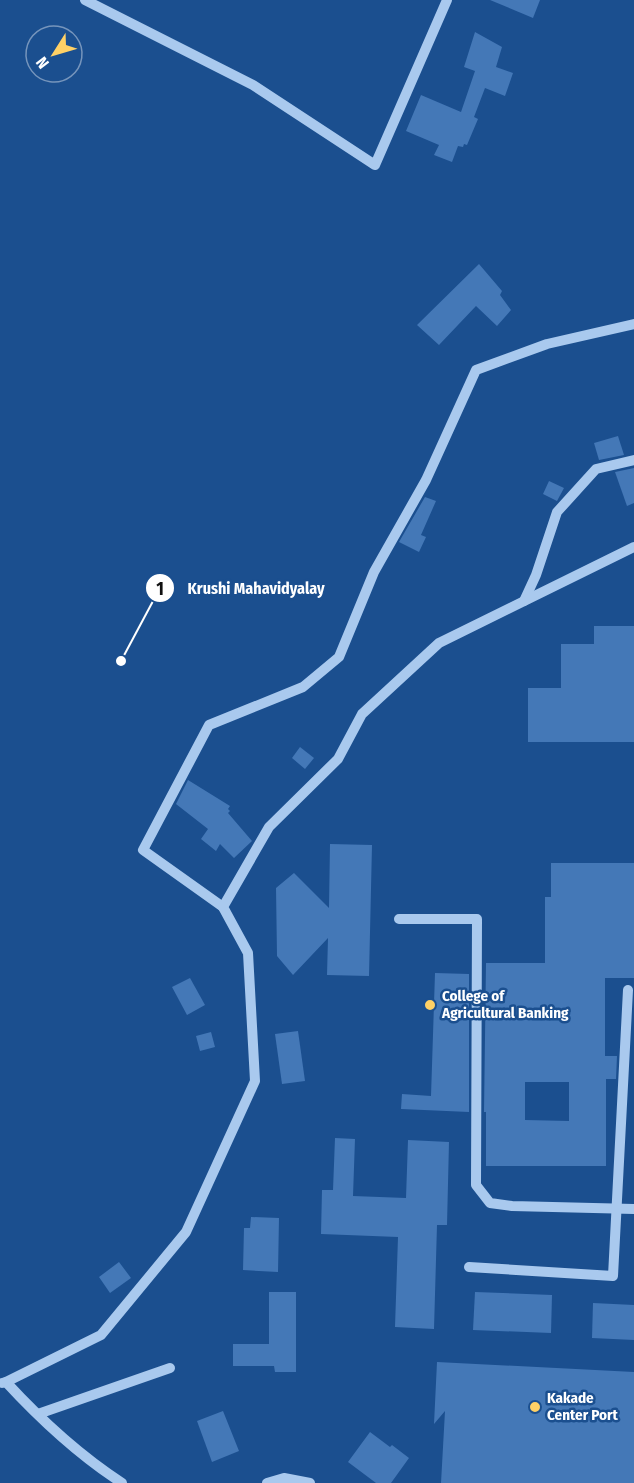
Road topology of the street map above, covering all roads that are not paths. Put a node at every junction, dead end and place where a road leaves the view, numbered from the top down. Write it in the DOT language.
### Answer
graph roads {
  1 [pos="86,0"];
  2 [pos="447,0"];
  3 [pos="634,324"];
  4 [pos="634,460"];
  5 [pos="634,547"];
  6 [pos="524,601"];
  7 [pos="223,907"];
  8 [pos="399,919"];
  9 [pos="628,990"];
  10 [pos="618,1209"];
  11 [pos="634,1209"];
  12 [pos="470,1267"];
  13 [pos="170,1368"];
  14 [pos="3,1383"];
  15 [pos="38,1414"];
  16 [pos="122,1483"];
  17 [pos="267,1483"];
  18 [pos="310,1483"];
  1 -- 2 [label="street"];
  3 -- 7 [label="street"];
  4 -- 6 [label="street"];
  5 -- 6 [label="street"];
  6 -- 7 [label="street"];
  7 -- 14 [label="street"];
  8 -- 10 [label="street"];
  9 -- 10 [label="street"];
  10 -- 11 [label="street"];
  10 -- 12 [label="street"];
  13 -- 15 [label="street"];
  14 -- 15 [label="street"];
  15 -- 16 [label="street"];
  17 -- 18 [label="street"];
}
